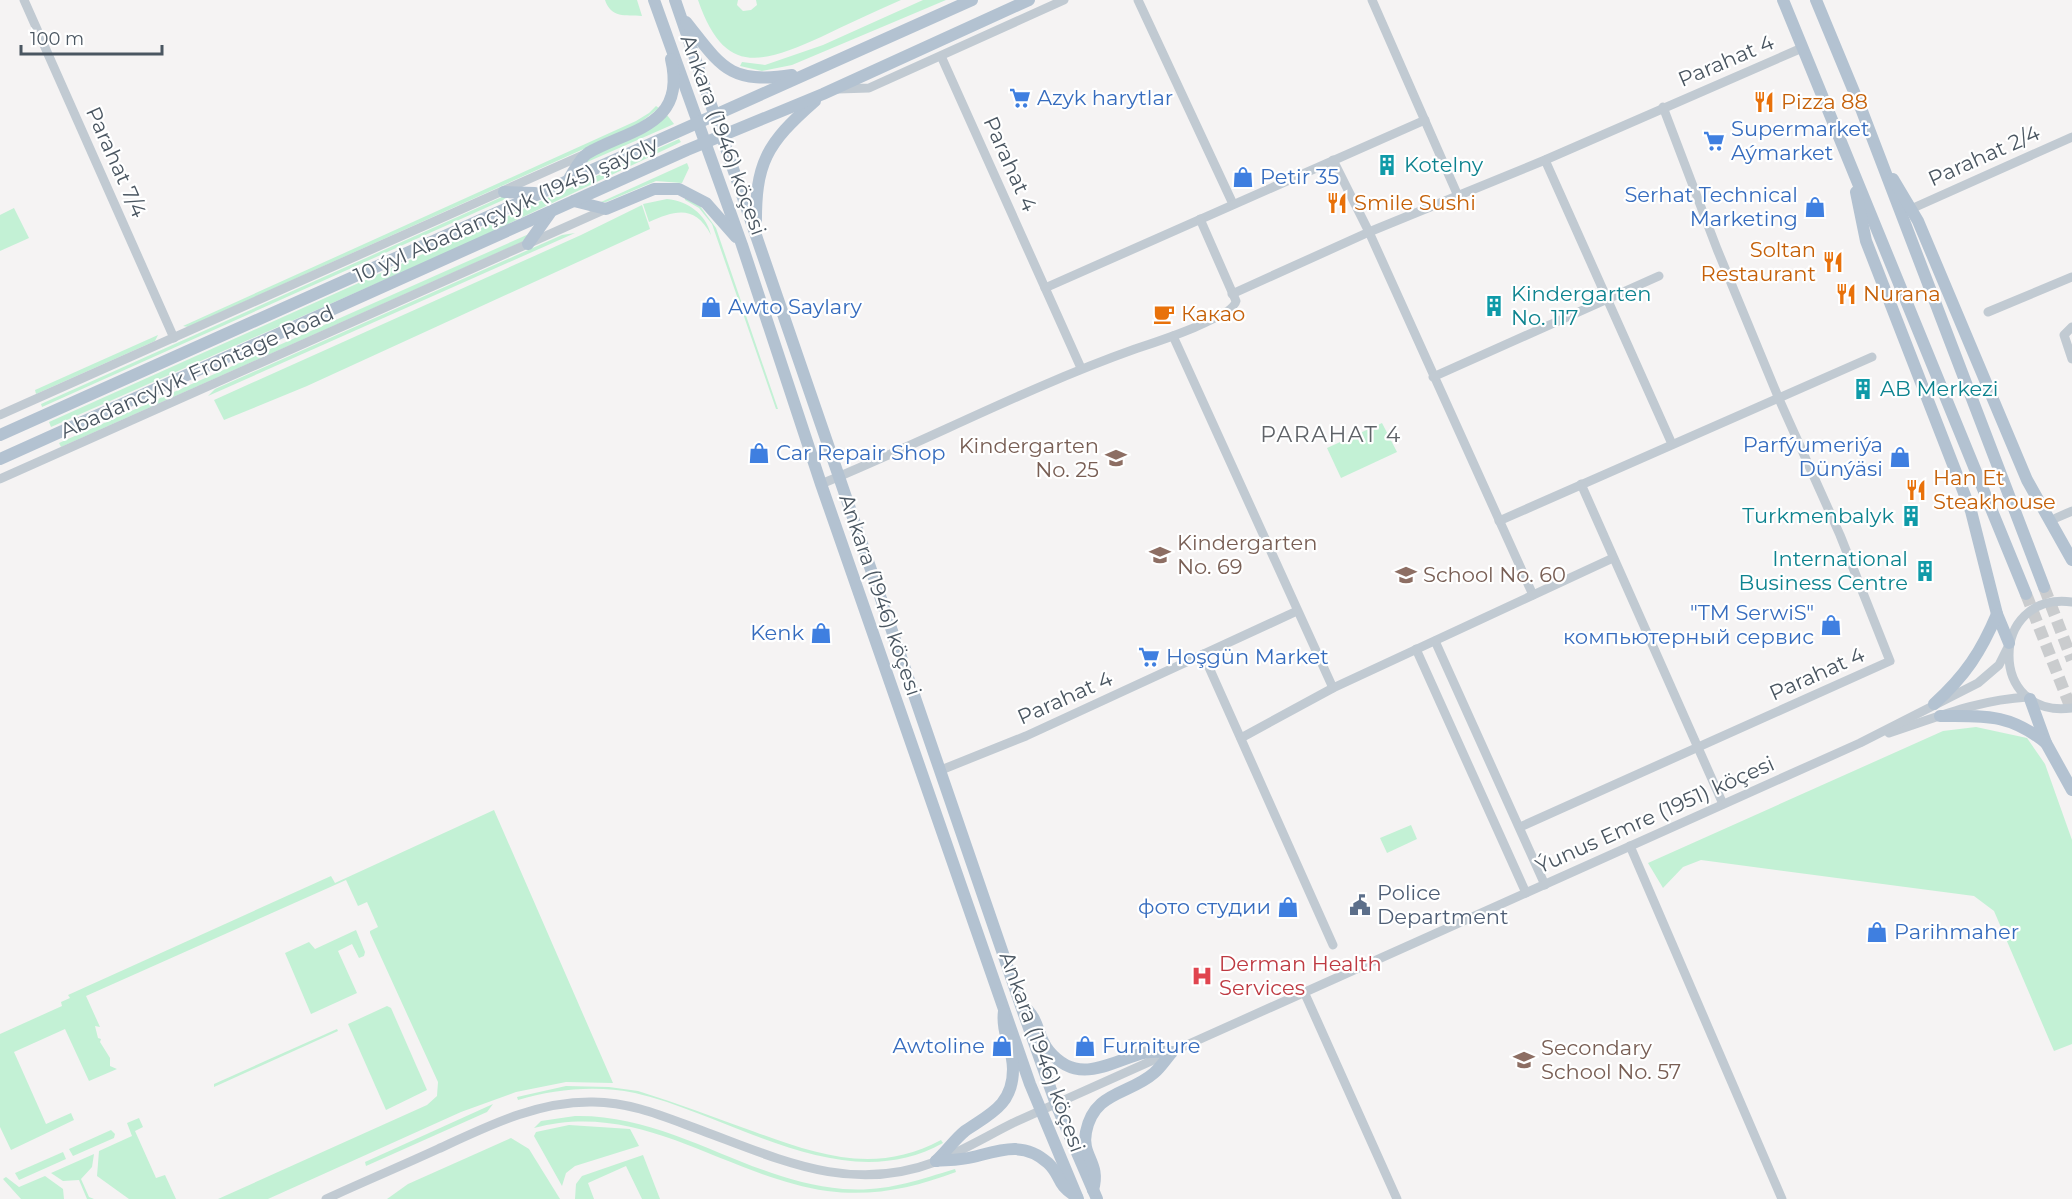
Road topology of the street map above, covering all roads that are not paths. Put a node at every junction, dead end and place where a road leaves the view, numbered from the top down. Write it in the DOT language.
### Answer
graph roads {
  1 [pos="24,0"];
  2 [pos="654,0"];
  3 [pos="675,0"];
  4 [pos="972,0"];
  5 [pos="1029,0"];
  6 [pos="1064,0"];
  7 [pos="1138,0"];
  8 [pos="1372,0"];
  9 [pos="1783,0"];
  10 [pos="1816,0"];
  11 [pos="681,15"];
  12 [pos="663,24"];
  13 [pos="1802,48"];
  14 [pos="940,56"];
  15 [pos="808,73"];
  16 [pos="828,91"];
  17 [pos="1663,107"];
  18 [pos="714,115"];
  19 [pos="1425,120"];
  20 [pos="699,122"];
  21 [pos="722,136"];
  22 [pos="2072,137"];
  23 [pos="706,142"];
  24 [pos="586,154"];
  25 [pos="1878,155"];
  26 [pos="1333,160"];
  27 [pos="1545,160"];
  28 [pos="1850,164"];
  29 [pos="568,180"];
  30 [pos="504,192"];
  31 [pos="539,193"];
  32 [pos="1458,196"];
  33 [pos="574,201"];
  34 [pos="1233,204"];
  35 [pos="1911,208"];
  36 [pos="606,209"];
  37 [pos="551,211"];
  38 [pos="1200,219"];
  39 [pos="1369,232"];
  40 [pos="757,241"];
  41 [pos="528,243"];
  42 [pos="742,245"];
  43 [pos="1659,276"];
  44 [pos="2072,277"];
  45 [pos="1045,288"];
  46 [pos="1233,294"];
  47 [pos="1606,299"];
  48 [pos="1988,312"];
  49 [pos="2072,327"];
  50 [pos="1173,336"];
  51 [pos="174,338"];
  52 [pos="1872,357"];
  53 [pos="2072,359"];
  54 [pos="1081,368"];
  55 [pos="1433,377"];
  56 [pos="1779,399"];
  57 [pos="0,415"];
  58 [pos="0,435"];
  59 [pos="1672,444"];
  60 [pos="0,459"];
  61 [pos="840,477"];
  62 [pos="0,479"];
  63 [pos="821,484"];
  64 [pos="1581,484"];
  65 [pos="2072,511"];
  66 [pos="2056,518"];
  67 [pos="1499,521"];
  68 [pos="1613,558"];
  69 [pos="2071,559"];
  70 [pos="2044,587"];
  71 [pos="2025,594"];
  72 [pos="1533,595"];
  73 [pos="2072,602"];
  74 [pos="1297,611"];
  75 [pos="1997,614"];
  76 [pos="1435,641"];
  77 [pos="2009,644"];
  78 [pos="1416,649"];
  79 [pos="1203,654"];
  80 [pos="1333,688"];
  81 [pos="2029,698"];
  82 [pos="1934,704"];
  83 [pos="2072,708"];
  84 [pos="1940,716"];
  85 [pos="1241,738"];
  86 [pos="1860,743"];
  87 [pos="2046,743"];
  88 [pos="1698,748"];
  89 [pos="940,770"];
  90 [pos="2072,790"];
  91 [pos="1723,804"];
  92 [pos="1520,827"];
  93 [pos="1630,846"];
  94 [pos="1545,885"];
  95 [pos="1526,893"];
  96 [pos="1333,945"];
  97 [pos="1305,994"];
  98 [pos="1020,1003"];
  99 [pos="1004,1008"];
  100 [pos="1172,1052"];
  101 [pos="1056,1104"];
  102 [pos="1040,1111"];
  103 [pos="936,1161"];
  104 [pos="1095,1194"];
  105 [pos="1781,1197"];
  106 [pos="1078,1198"];
  107 [pos="326,1199"];
  108 [pos="1397,1199"];
  109 [pos="1770,1199"];
  1 -- 51 [label="street, Parahat 7/4"];
  2 -- 12 [label="main road, Ankara (1946) köçesi"];
  3 -- 11 [label="main road, Ankara (1946) köçesi"];
  4 -- 15 [label="main road, 10 ýyl Abadançylyk (1945) şaýoly"];
  5 -- 16 [label="main road, 10 ýyl Abadançylyk (1945) şaýoly"];
  6 -- 14 [label="street"];
  7 -- 34 [label="street"];
  8 -- 19 [label="street"];
  9 -- 13 [label="main road"];
  10 -- 25 [label="main road"];
  11 -- 15 [label="main road"];
  11 -- 18 [label="main road, Ankara (1946) köçesi"];
  12 -- 20 [label="main road, Ankara (1946) köçesi"];
  12 -- 24 [label="main road"];
  13 -- 17 [label="street, Parahat 4"];
  13 -- 28 [label="main road"];
  14 -- 16 [label="street"];
  14 -- 45 [label="street, Parahat 4"];
  15 -- 18 [label="main road, 10 ýyl Abadançylyk (1945) şaýoly"];
  16 -- 21 [label="main road, 10 ýyl Abadançylyk (1945) şaýoly"];
  16 -- 40 [label="main road"];
  17 -- 27 [label="street, Parahat 4"];
  17 -- 56 [label="street, Parahat 4"];
  18 -- 20 [label="main road, 10 ýyl Abadançylyk (1945) şaýoly"];
  18 -- 21 [label="main road, Ankara (1946) köçesi"];
  19 -- 26 [label="street"];
  19 -- 32 [label="street"];
  20 -- 23 [label="main road, Ankara (1946) köçesi"];
  20 -- 29 [label="main road, 10 ýyl Abadançylyk (1945) şaýoly"];
  21 -- 23 [label="main road, 10 ýyl Abadançylyk (1945) şaýoly"];
  21 -- 40 [label="main road, Ankara (1946) köçesi"];
  22 -- 35 [label="street, Parahat 2/4"];
  23 -- 33 [label="main road, 10 ýyl Abadançylyk (1945) şaýoly"];
  23 -- 42 [label="main road, Ankara (1946) köçesi"];
  24 -- 29 [label="main road"];
  24 -- 30 [label="street, Abadancylyk Frontage Road"];
  25 -- 35 [label="main road"];
  25 -- 70 [label="main road"];
  26 -- 34 [label="street"];
  26 -- 39 [label="street"];
  27 -- 32 [label="street, Parahat 4"];
  27 -- 47 [label="street"];
  28 -- 71 [label="main road"];
  28 -- 75 [label="main road"];
  29 -- 31 [label="main road, 10 ýyl Abadançylyk (1945) şaýoly"];
  30 -- 31 [label="main road"];
  30 -- 51 [label="street, Abadancylyk Frontage Road"];
  31 -- 58 [label="main road, 10 ýyl Abadançylyk (1945) şaýoly"];
  32 -- 39 [label="street, Parahat 4"];
  33 -- 36 [label="main road"];
  33 -- 37 [label="main road, 10 ýyl Abadançylyk (1945) şaýoly"];
  34 -- 38 [label="street"];
  35 -- 69 [label="main road"];
  36 -- 41 [label="street, Abadancylyk Frontage Road"];
  36 -- 42 [label="main road"];
  37 -- 41 [label="main road"];
  37 -- 60 [label="main road, 10 ýyl Abadançylyk (1945) şaýoly"];
  38 -- 45 [label="street"];
  38 -- 46 [label="street"];
  39 -- 46 [label="street, Parahat 4"];
  39 -- 55 [label="street"];
  40 -- 61 [label="main road, Ankara (1946) köçesi"];
  41 -- 62 [label="street, Abadancylyk Frontage Road"];
  42 -- 63 [label="main road, Ankara (1946) köçesi"];
  43 -- 47 [label="street"];
  44 -- 48 [label="street"];
  45 -- 54 [label="street, Parahat 4"];
  46 -- 50 [label="street"];
  47 -- 55 [label="street"];
  47 -- 59 [label="street"];
  49 -- 53 [label="street"];
  50 -- 54 [label="street"];
  50 -- 74 [label="street"];
  51 -- 57 [label="street, Abadancylyk Frontage Road"];
  52 -- 56 [label="street"];
  54 -- 61 [label="street"];
  55 -- 67 [label="street"];
  56 -- 59 [label="street"];
  56 -- 88 [label="street, Parahat 4"];
  59 -- 64 [label="street"];
  61 -- 63 [label="street"];
  61 -- 89 [label="main road, Ankara (1946) köçesi"];
  63 -- 99 [label="main road, Ankara (1946) köçesi"];
  64 -- 67 [label="street"];
  64 -- 68 [label="street"];
  65 -- 66 [label="street"];
  67 -- 72 [label="street"];
  68 -- 72 [label="street"];
  68 -- 88 [label="street"];
  72 -- 76 [label="street"];
  73 -- 77 [label="street, Ýunus Emre (1951) köçesi"];
  74 -- 79 [label="street, Parahat 4"];
  74 -- 80 [label="street"];
  75 -- 77 [label="main road"];
  75 -- 82 [label="main road"];
  76 -- 78 [label="street"];
  76 -- 92 [label="street"];
  77 -- 81 [label="street"];
  77 -- 82 [label="street, Ýunus Emre (1951) köçesi"];
  78 -- 80 [label="street"];
  78 -- 95 [label="street"];
  79 -- 85 [label="street"];
  79 -- 89 [label="street, Parahat 4"];
  80 -- 85 [label="street"];
  81 -- 83 [label="street, Ýunus Emre (1951) köçesi"];
  81 -- 84 [label="street, Ýunus Emre (1951) köçesi"];
  81 -- 87 [label="main road"];
  82 -- 86 [label="street, Ýunus Emre (1951) köçesi"];
  84 -- 86 [label="street, Ýunus Emre (1951) köçesi"];
  84 -- 87 [label="main road"];
  85 -- 96 [label="street"];
  86 -- 91 [label="street, Ýunus Emre (1951) köçesi"];
  87 -- 90 [label="main road"];
  88 -- 91 [label="street"];
  88 -- 92 [label="street"];
  89 -- 98 [label="main road, Ankara (1946) köçesi"];
  91 -- 93 [label="street, Ýunus Emre (1951) köçesi"];
  92 -- 94 [label="street"];
  93 -- 94 [label="street, Ýunus Emre (1951) köçesi"];
  93 -- 105 [label="street"];
  94 -- 95 [label="street, Ýunus Emre (1951) köçesi"];
  95 -- 97 [label="street, Ýunus Emre (1951) köçesi"];
  97 -- 100 [label="street, Ýunus Emre (1951) köçesi"];
  97 -- 108 [label="street"];
  98 -- 100 [label="main road"];
  98 -- 101 [label="main road, Ankara (1946) köçesi"];
  99 -- 102 [label="main road, Ankara (1946) köçesi"];
  99 -- 103 [label="main road"];
  100 -- 101 [label="street, Ýunus Emre (1951) köçesi"];
  100 -- 104 [label="main road"];
  101 -- 102 [label="street, Ýunus Emre (1951) köçesi"];
  101 -- 104 [label="main road, Ankara (1946) köçesi"];
  102 -- 103 [label="street, Ýunus Emre (1951) köçesi"];
  102 -- 106 [label="main road, Ankara (1946) köçesi"];
  103 -- 106 [label="main road"];
  103 -- 107 [label="street, Ýunus Emre (1951) köçesi"];
  105 -- 109 [label="street"];
}
